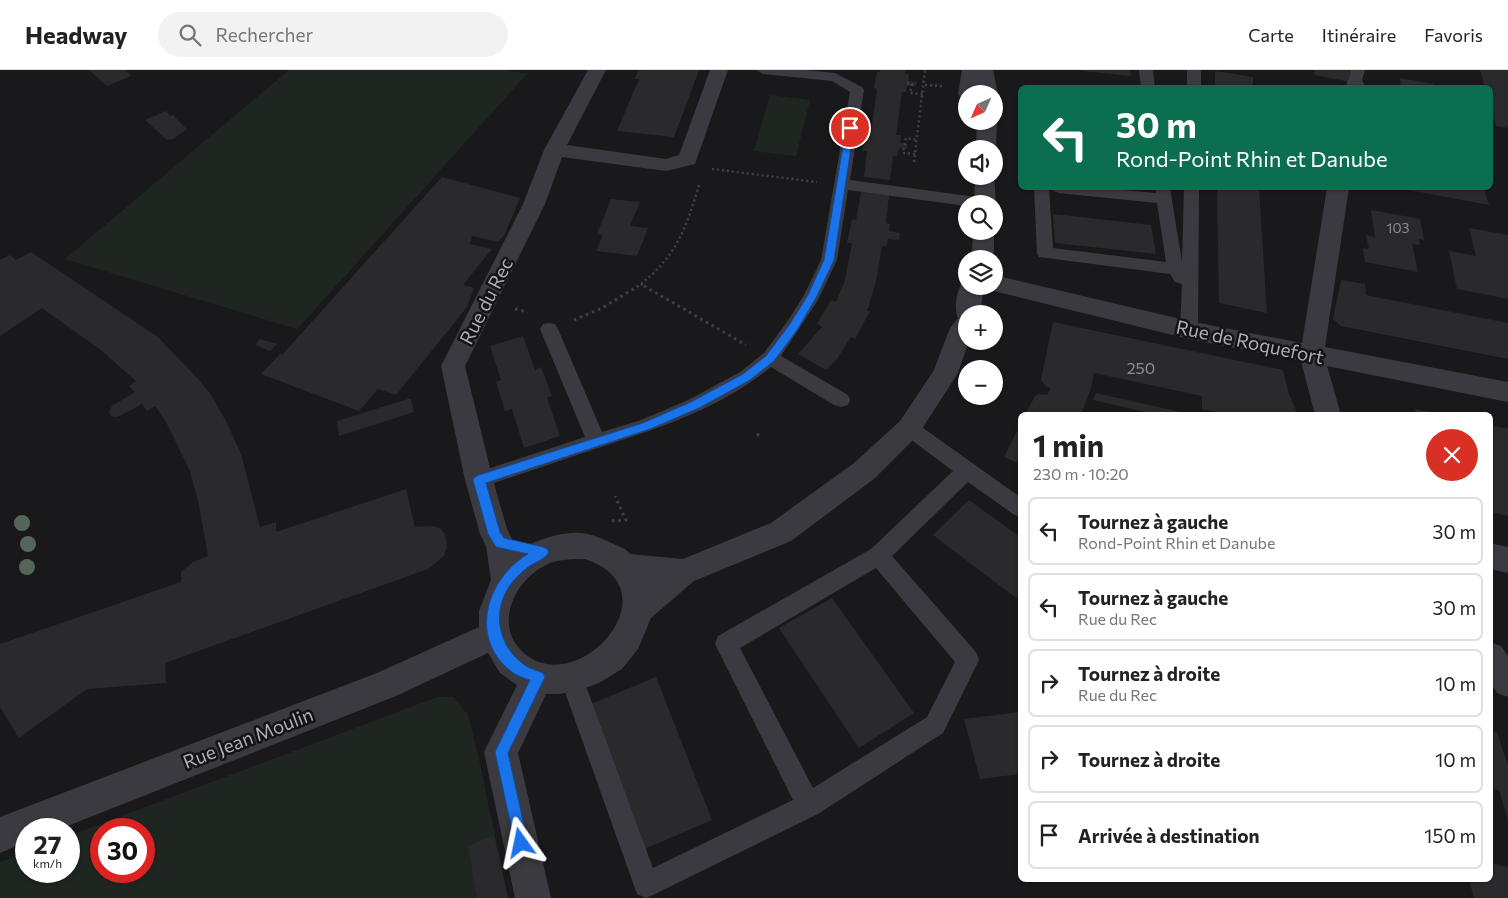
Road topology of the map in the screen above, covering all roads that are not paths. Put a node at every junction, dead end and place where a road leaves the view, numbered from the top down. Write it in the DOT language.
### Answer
graph roads {
  1 [pos="596,70"];
  2 [pos="719,70"];
  3 [pos="763,70"];
  4 [pos="971,70"];
  5 [pos="984,70"];
  6 [pos="1146,70"];
  7 [pos="1194,70"];
  8 [pos="969,85"];
  9 [pos="986,85"];
  10 [pos="1148,85"];
  11 [pos="1194,85"];
  12 [pos="554,150"];
  13 [pos="840,184"];
  14 [pos="1041,190"];
  15 [pos="1101,190"];
  16 [pos="1192,190"];
  17 [pos="1338,190"];
  18 [pos="1164,193"];
  19 [pos="958,201"];
  20 [pos="1175,269"];
  21 [pos="1003,285"];
  22 [pos="1189,293"];
  23 [pos="549,329"];
  24 [pos="1188,330"];
  25 [pos="958,340"];
  26 [pos="1312,355"];
  27 [pos="770,358"];
  28 [pos="1508,392"];
  29 [pos="841,400"];
  30 [pos="1327,412"];
  31 [pos="910,428"];
  32 [pos="596,441"];
  33 [pos="967,470"];
  34 [pos="479,480"];
  35 [pos="1018,507"];
  36 [pos="500,543"];
  37 [pos="543,552"];
  38 [pos="878,556"];
  39 [pos="1493,557"];
  40 [pos="1508,560"];
  41 [pos="623,566"];
  42 [pos="684,572"];
  43 [pos="506,580"];
  44 [pos="638,610"];
  45 [pos="494,635"];
  46 [pos="1493,661"];
  47 [pos="538,677"];
  48 [pos="572,678"];
  49 [pos="1508,682"];
  50 [pos="809,805"];
  51 [pos="0,835"];
  52 [pos="533,898"];
  1 -- 12 [label="street, Rue du Rec"];
  2 -- 12 [label="street"];
  3 -- 13 [label="lane"];
  4 -- 8 [label="street"];
  5 -- 9 [label="street"];
  6 -- 10 [label="lane"];
  7 -- 11 [label="lane"];
  12 -- 34 [label="street, Rue du Rec"];
  13 -- 19 [label="lane"];
  13 -- 27 [label="lane"];
  14 -- 20 [label="lane"];
  15 -- 18 [label="lane"];
  16 -- 22 [label="lane"];
  17 -- 26 [label="street"];
  18 -- 20 [label="lane"];
  20 -- 22 [label="lane"];
  21 -- 24 [label="street, Rue de Roquefort"];
  22 -- 24 [label="lane"];
  23 -- 32 [label="lane"];
  24 -- 26 [label="street, Rue de Roquefort"];
  25 -- 31 [label="street"];
  26 -- 28 [label="street, Rue de Roquefort"];
  26 -- 30 [label="street"];
  27 -- 29 [label="lane"];
  27 -- 32 [label="lane"];
  31 -- 33 [label="lane"];
  31 -- 42 [label="street"];
  32 -- 34 [label="lane"];
  33 -- 35 [label="lane"];
  33 -- 38 [label="lane"];
  34 -- 36 [label="street, Rue du Rec"];
  36 -- 37 [label="street"];
  36 -- 43 [label="street, Rue du Rec"];
  37 -- 41 [label="street"];
  37 -- 43 [label="street"];
  38 -- 50 [label="lane"];
  38 -- 50 [label="lane"];
  39 -- 40 [label="street"];
  41 -- 42 [label="street"];
  41 -- 44 [label="street"];
  42 -- 44 [label="street"];
  43 -- 45 [label="street"];
  44 -- 48 [label="street"];
  45 -- 47 [label="street"];
  45 -- 51 [label="street, Rue Jean Moulin"];
  46 -- 49 [label="street"];
  47 -- 48 [label="street"];
  47 -- 52 [label="street"];
  48 -- 50 [label="lane"];
}
